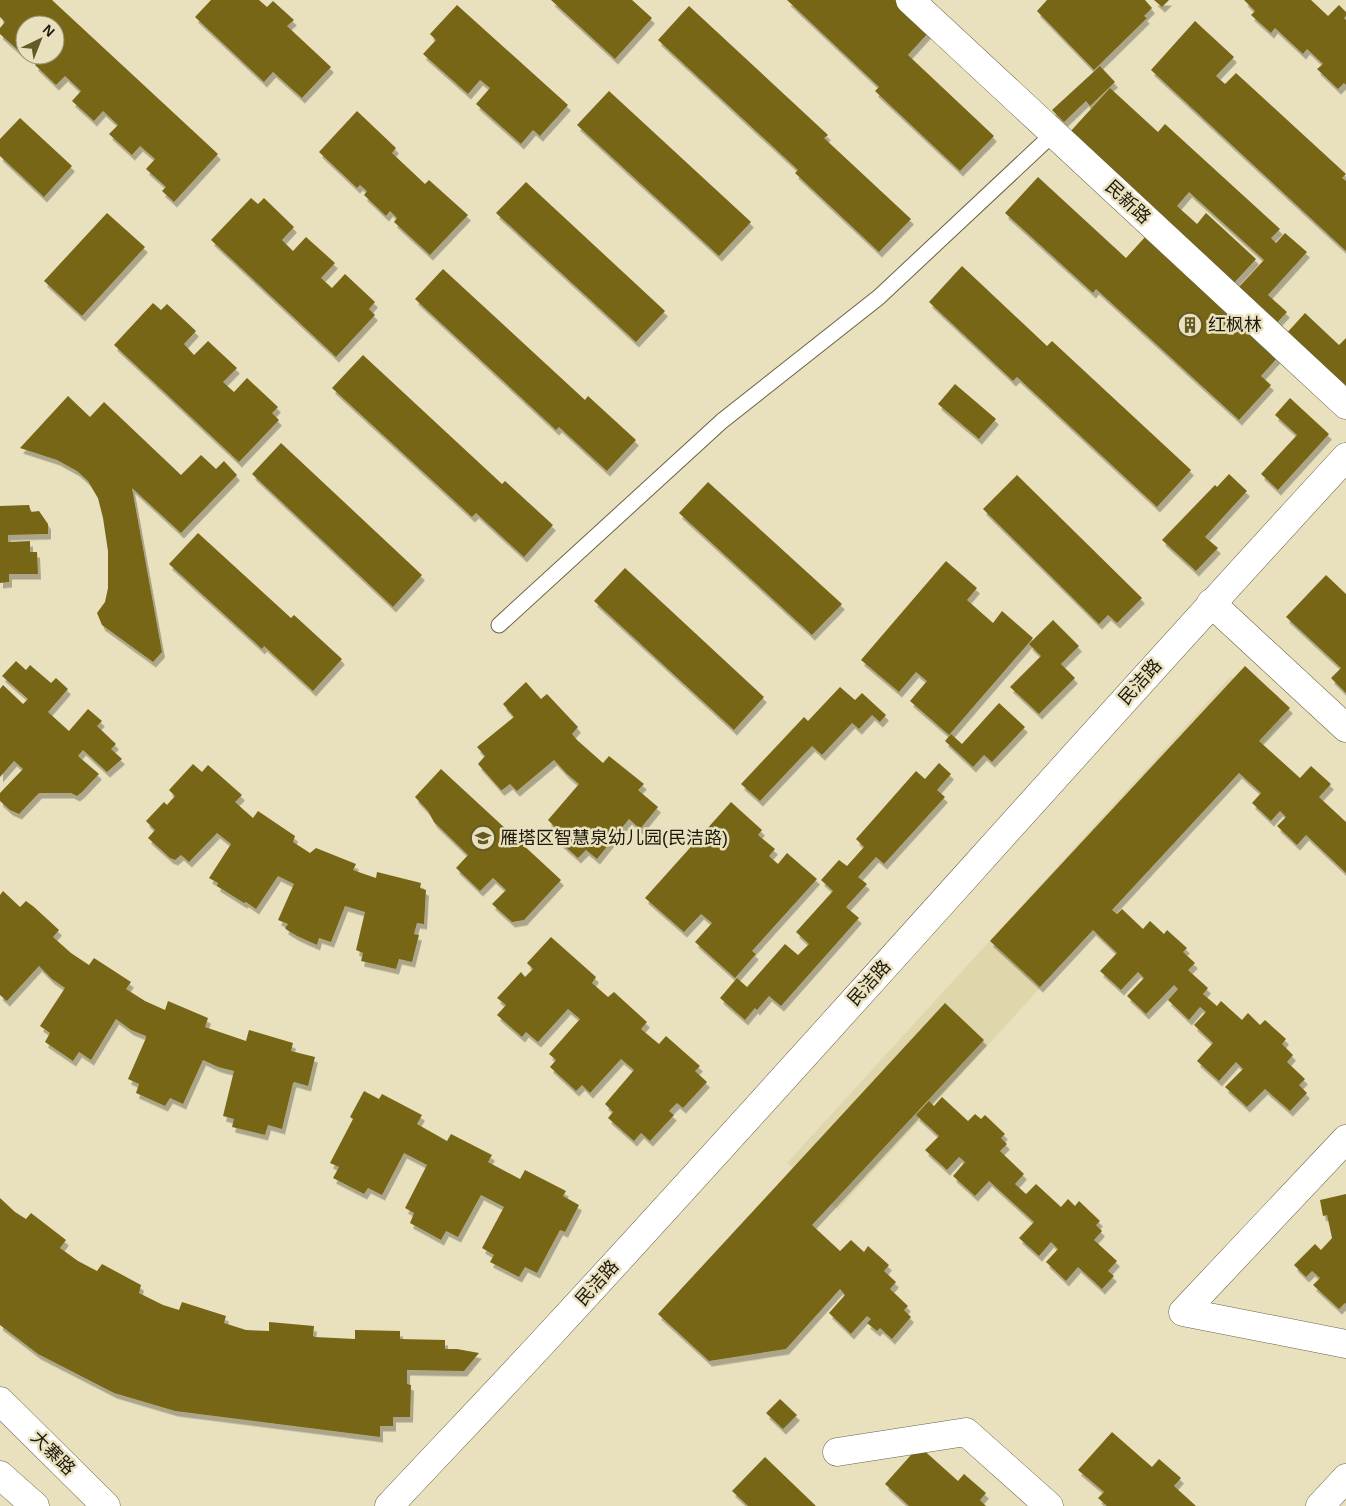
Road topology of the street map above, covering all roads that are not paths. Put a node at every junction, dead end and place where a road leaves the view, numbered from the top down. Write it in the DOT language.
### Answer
graph roads {
  1 [pos="910,0"];
  2 [pos="1054,133"];
  3 [pos="1346,405"];
  4 [pos="1346,457"];
  5 [pos="1211,603"];
  6 [pos="499,626"];
  7 [pos="1346,728"];
  8 [pos="1346,1139"];
  9 [pos="1346,1344"];
  10 [pos="0,1401"];
  11 [pos="837,1452"];
  12 [pos="0,1475"];
  13 [pos="1346,1478"];
  14 [pos="35,1506"];
  15 [pos="106,1506"];
  16 [pos="389,1506"];
  17 [pos="1049,1506"];
  18 [pos="1320,1506"];
  1 -- 2 [label="street, 民新路"];
  2 -- 3 [label="street, 民新路"];
  2 -- 6 [label="lane"];
  4 -- 5 [label="street, 民洁路"];
  5 -- 7 [label="street"];
  5 -- 16 [label="street, 民洁路"];
  8 -- 9 [label="street"];
  10 -- 15 [label="street, 大寨路"];
  11 -- 17 [label="street"];
  12 -- 14 [label="street"];
  13 -- 18 [label="street"];
}
